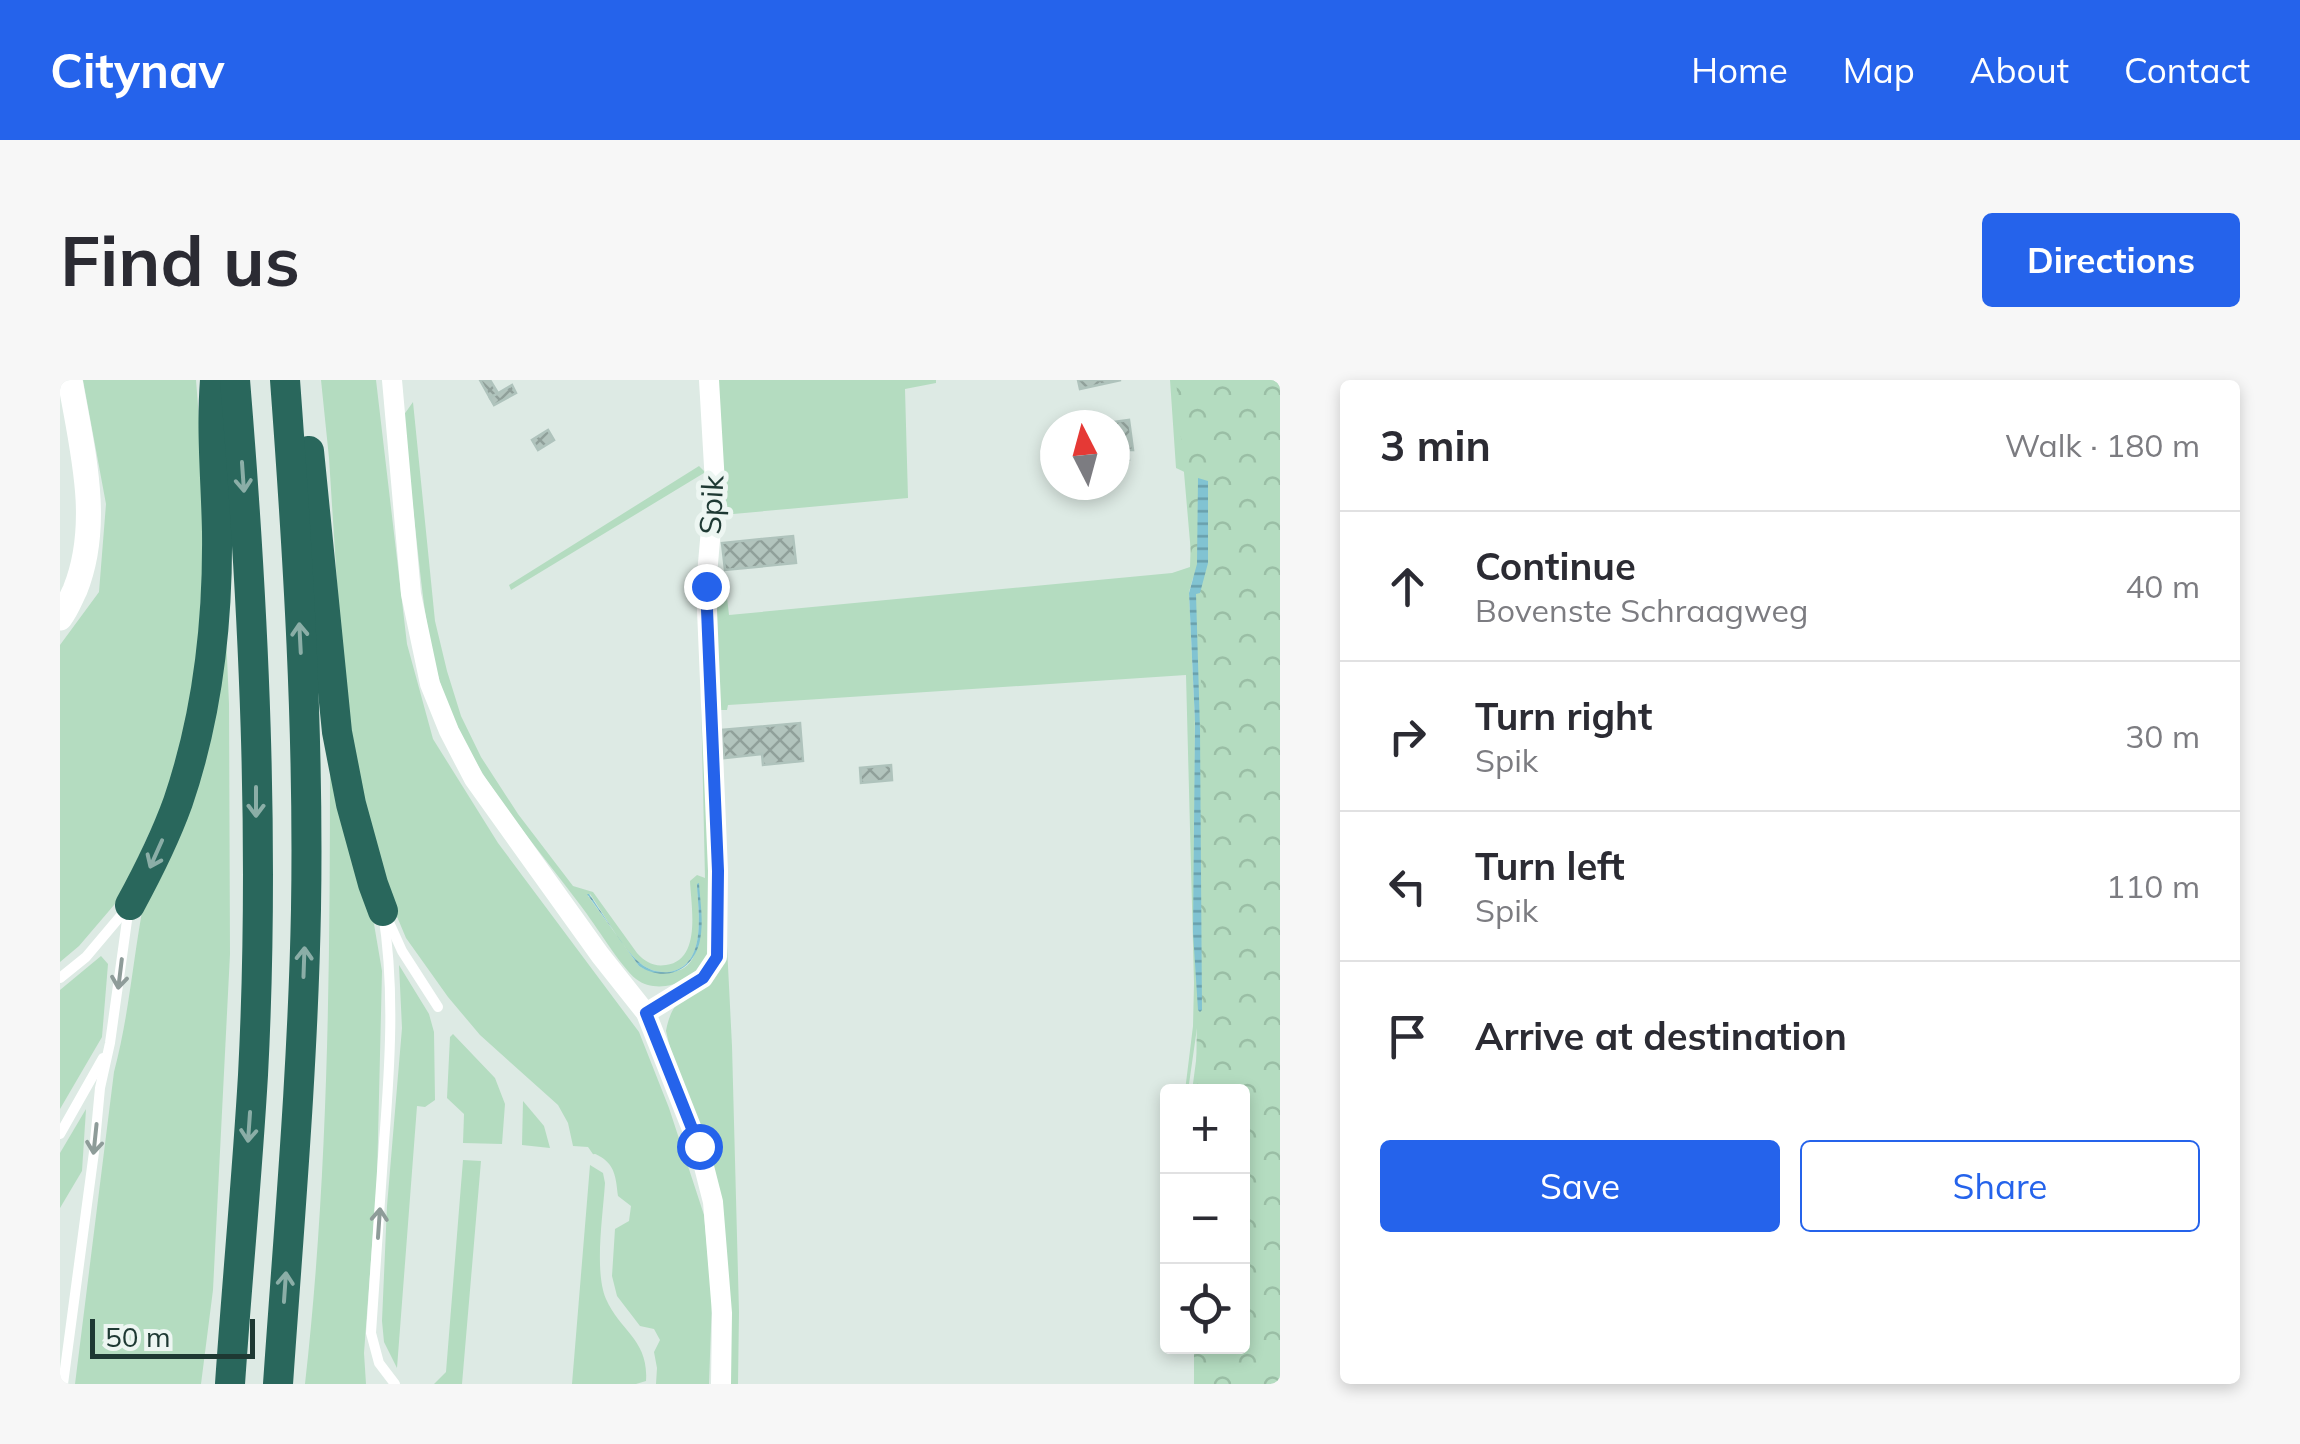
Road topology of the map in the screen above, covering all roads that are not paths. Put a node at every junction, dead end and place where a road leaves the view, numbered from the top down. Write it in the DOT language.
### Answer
graph roads {
  1 [pos="70,380"];
  2 [pos="215,380"];
  3 [pos="235,380"];
  4 [pos="285,380"];
  5 [pos="292,380"];
  6 [pos="392,380"];
  7 [pos="709,380"];
  8 [pos="60,618"];
  9 [pos="130,905"];
  10 [pos="383,910"];
  11 [pos="60,978"];
  12 [pos="438,1007"];
  13 [pos="646,1013"];
  14 [pos="110,1043"];
  15 [pos="60,1134"];
  16 [pos="389,1381"];
  17 [pos="62,1384"];
  18 [pos="230,1384"];
  19 [pos="278,1384"];
  20 [pos="720,1384"];
  1 -- 8 [label="street"];
  2 -- 9 [label="highway, one-way"];
  3 -- 18 [label="highway, one-way"];
  19 -- 4 [label="highway, one-way"];
  5 -- 10 [label="highway"];
  6 -- 13 [label="street"];
  7 -- 13 [label="street, Spik"];
  9 -- 11 [label="lane"];
  9 -- 14 [label="lane, one-way"];
  10 -- 12 [label="lane"];
  16 -- 10 [label="lane, one-way"];
  13 -- 20 [label="street"];
  14 -- 15 [label="lane"];
  14 -- 17 [label="lane, one-way"];
}
